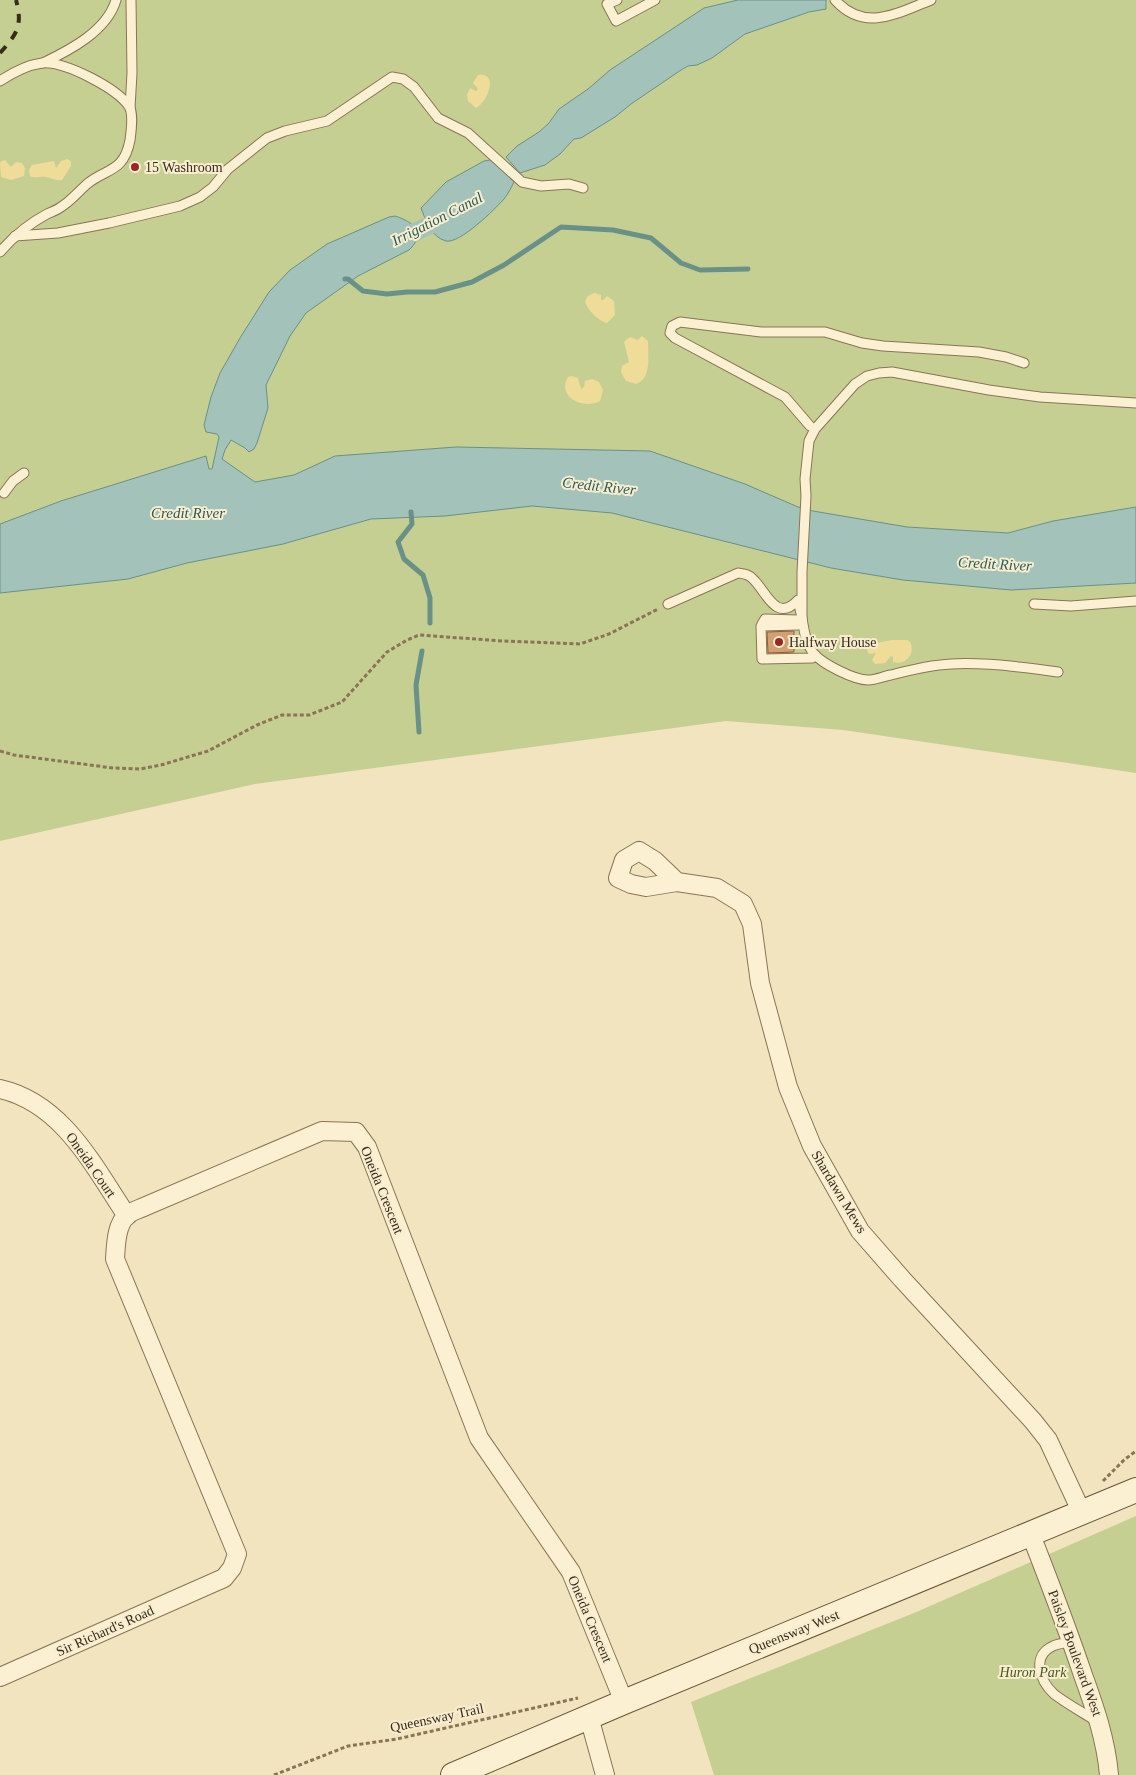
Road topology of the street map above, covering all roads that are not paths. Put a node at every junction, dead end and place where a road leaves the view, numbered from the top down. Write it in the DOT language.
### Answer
graph roads {
  1 [pos="116,0"];
  2 [pos="131,0"];
  3 [pos="617,0"];
  4 [pos="655,0"];
  5 [pos="835,0"];
  6 [pos="931,0"];
  7 [pos="42,63"];
  8 [pos="0,81"];
  9 [pos="130,108"];
  10 [pos="583,188"];
  11 [pos="15,236"];
  12 [pos="0,252"];
  13 [pos="1024,362"];
  14 [pos="1136,403"];
  15 [pos="810,426"];
  16 [pos="24,473"];
  17 [pos="4,493"];
  18 [pos="1136,601"];
  19 [pos="668,604"];
  20 [pos="1034,604"];
  21 [pos="802,618"];
  22 [pos="762,624"];
  23 [pos="814,655"];
  24 [pos="1058,672"];
  25 [pos="677,882"];
  26 [pos="0,1089"];
  27 [pos="127,1216"];
  28 [pos="1136,1490"];
  29 [pos="1082,1514"];
  30 [pos="1030,1535"];
  31 [pos="1072,1642"];
  32 [pos="0,1677"];
  33 [pos="624,1702"];
  34 [pos="585,1707"];
  35 [pos="1100,1724"];
  36 [pos="453,1775"];
  37 [pos="606,1775"];
  38 [pos="1109,1775"];
  1 -- 7 [label="lane"];
  2 -- 9 [label="lane"];
  3 -- 4 [label="lane"];
  5 -- 6 [label="lane"];
  7 -- 8 [label="lane"];
  7 -- 9 [label="lane"];
  9 -- 11 [label="lane"];
  10 -- 11 [label="lane"];
  11 -- 12 [label="lane"];
  13 -- 15 [label="lane"];
  14 -- 21 [label="lane"];
  16 -- 17 [label="lane"];
  18 -- 20 [label="lane"];
  19 -- 21 [label="lane"];
  21 -- 23 [label="lane"];
  22 -- 23 [label="lane"];
  23 -- 24 [label="lane"];
  25 -- 29 [label="street, Shardawn Mews"];
  26 -- 27 [label="street, Oneida Court"];
  27 -- 32 [label="street, Sir Richard's Road"];
  27 -- 33 [label="street, Oneida Crescent"];
  28 -- 29 [label="street, Queensway West"];
  29 -- 30 [label="street, Queensway West"];
  30 -- 31 [label="street, Paisley Boulevard West"];
  30 -- 33 [label="street, Queensway West"];
  31 -- 35 [label="street, Paisley Boulevard West"];
  31 -- 35 [label="lane"];
  33 -- 34 [label="street, Queensway West"];
  34 -- 36 [label="street, Queensway West"];
  34 -- 37 [label="street"];
  35 -- 38 [label="street, Paisley Boulevard West"];
}
